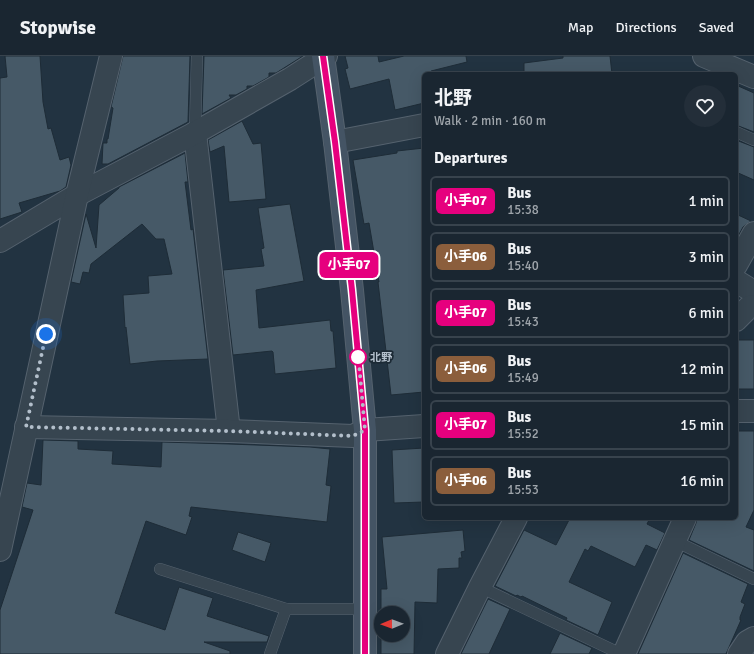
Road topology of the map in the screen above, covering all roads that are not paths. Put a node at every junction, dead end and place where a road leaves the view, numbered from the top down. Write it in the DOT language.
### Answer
graph roads {
  1 [pos="111,56"];
  2 [pos="197,56"];
  3 [pos="324,56"];
  4 [pos="704,56"];
  5 [pos="754,77"];
  6 [pos="422,125"];
  7 [pos="195,133"];
  8 [pos="738,133"];
  9 [pos="754,140"];
  10 [pos="335,142"];
  11 [pos="76,195"];
  12 [pos="746,239"];
  13 [pos="0,240"];
  14 [pos="738,260"];
  15 [pos="738,281"];
  16 [pos="754,292"];
  17 [pos="754,306"];
  18 [pos="738,318"];
  19 [pos="738,411"];
  20 [pos="754,411"];
  21 [pos="422,426"];
  22 [pos="26,427"];
  23 [pos="365,430"];
  24 [pos="229,431"];
  25 [pos="8,473"];
  26 [pos="515,520"];
  27 [pos="684,520"];
  28 [pos="675,541"];
  29 [pos="0,550"];
  30 [pos="160,569"];
  31 [pos="754,579"];
  32 [pos="480,587"];
  33 [pos="286,609"];
  34 [pos="366,609"];
  35 [pos="754,638"];
  36 [pos="270,654"];
  37 [pos="366,654"];
  38 [pos="447,654"];
  39 [pos="622,654"];
  40 [pos="739,654"];
  1 -- 11 [label="street"];
  2 -- 7 [label="lane"];
  3 -- 7 [label="street"];
  3 -- 10 [label="main road"];
  4 -- 5 [label="street"];
  6 -- 10 [label="street"];
  7 -- 11 [label="street"];
  7 -- 24 [label="street"];
  8 -- 9 [label="lane"];
  10 -- 23 [label="main road"];
  11 -- 13 [label="street"];
  11 -- 22 [label="street"];
  12 -- 14 [label="street"];
  15 -- 16 [label="street"];
  17 -- 18 [label="street"];
  19 -- 20 [label="street"];
  21 -- 23 [label="street"];
  22 -- 24 [label="street"];
  22 -- 25 [label="street"];
  23 -- 24 [label="street"];
  23 -- 34 [label="main road"];
  25 -- 29 [label="street"];
  26 -- 32 [label="street"];
  27 -- 28 [label="street"];
  28 -- 31 [label="lane"];
  28 -- 39 [label="street"];
  30 -- 33 [label="lane"];
  32 -- 38 [label="street"];
  32 -- 39 [label="lane"];
  33 -- 34 [label="lane"];
  33 -- 36 [label="lane"];
  34 -- 37 [label="main road"];
  35 -- 40 [label="street"];
}
